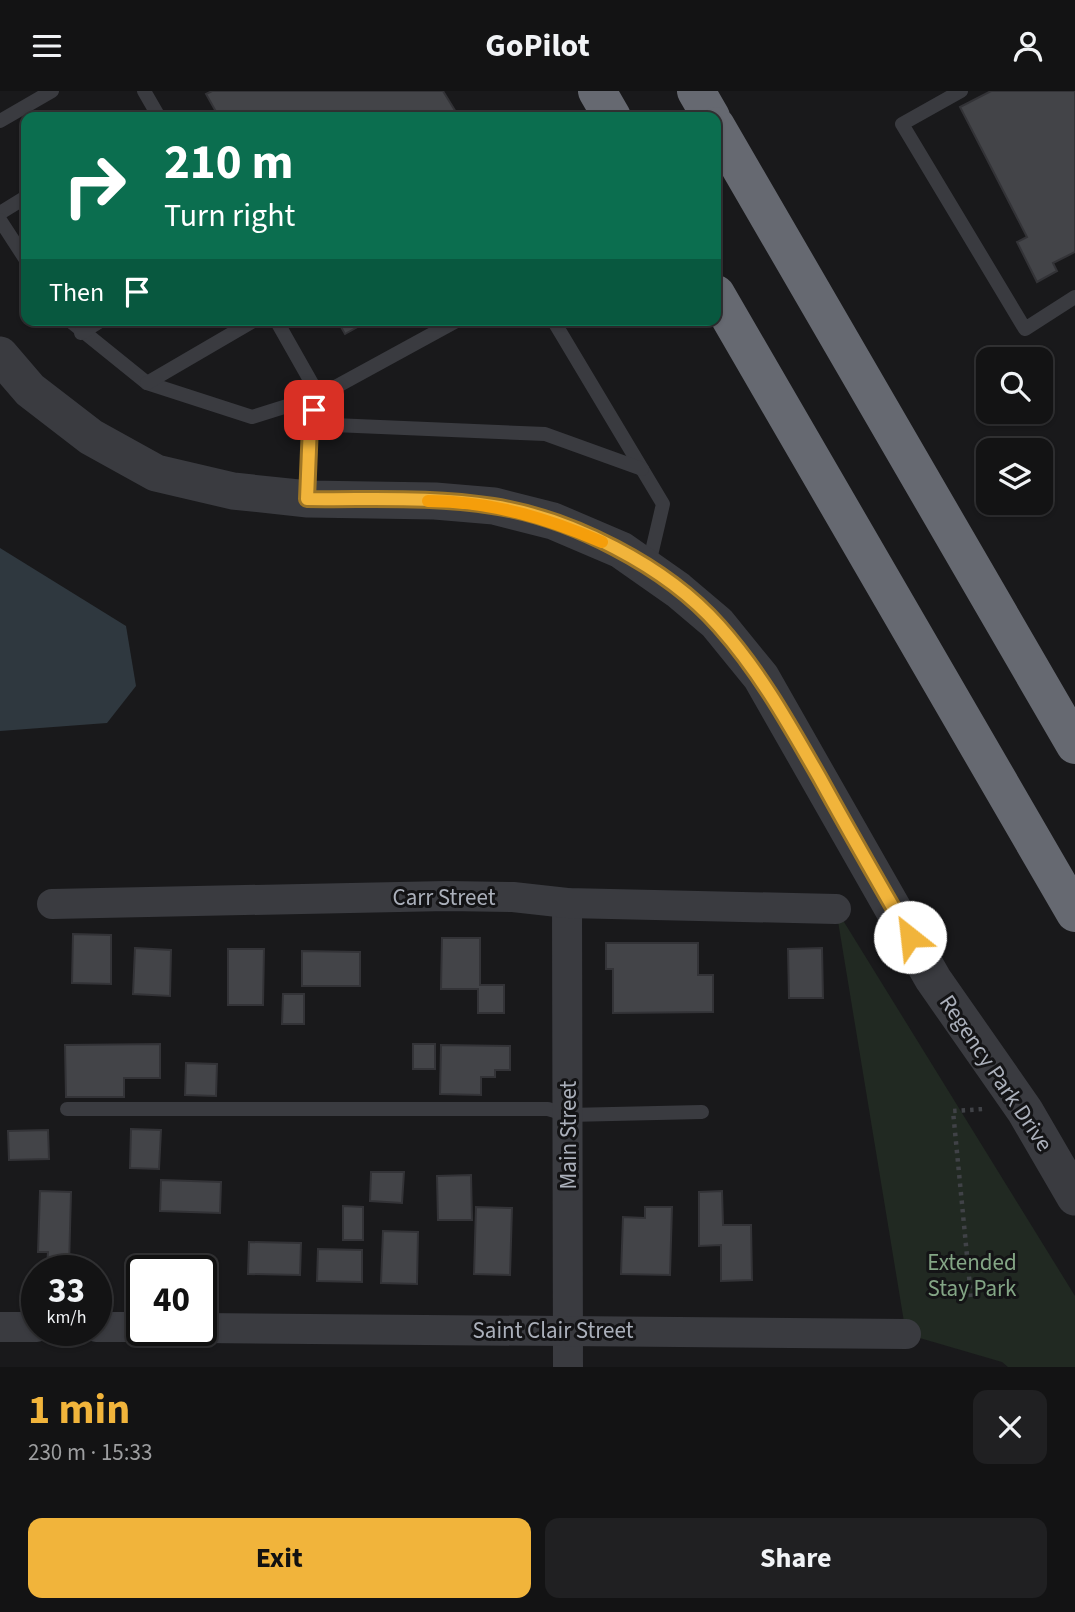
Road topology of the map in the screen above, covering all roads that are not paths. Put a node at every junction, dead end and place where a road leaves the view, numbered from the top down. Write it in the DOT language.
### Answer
graph roads {
  1 [pos="52,91"];
  2 [pos="144,91"];
  3 [pos="597,91"];
  4 [pos="695,91"];
  5 [pos="961,91"];
  6 [pos="156,112"];
  7 [pos="609,112"];
  8 [pos="708,112"];
  9 [pos="0,121"];
  10 [pos="721,135"];
  11 [pos="21,200"];
  12 [pos="0,213"];
  13 [pos="0,220"];
  14 [pos="21,252"];
  15 [pos="1075,297"];
  16 [pos="721,303"];
  17 [pos="75,326"];
  18 [pos="92,326"];
  19 [pos="245,326"];
  20 [pos="279,326"];
  21 [pos="447,326"];
  22 [pos="557,326"];
  23 [pos="81,333"];
  24 [pos="0,355"];
  25 [pos="147,383"];
  26 [pos="319,396"];
  27 [pos="310,425"];
  28 [pos="642,469"];
  29 [pos="307,499"];
  30 [pos="648,569"];
  31 [pos="1075,745"];
  32 [pos="567,903"];
  33 [pos="52,904"];
  34 [pos="835,909"];
  35 [pos="1075,913"];
  36 [pos="67,1109"];
  37 [pos="702,1112"];
  38 [pos="568,1115"];
  39 [pos="1075,1197"];
  40 [pos="0,1327"];
  41 [pos="21,1327"];
  42 [pos="217,1328"];
  43 [pos="568,1329"];
  44 [pos="906,1334"];
  45 [pos="568,1367"];
  1 -- 9 [label="lane"];
  2 -- 6 [label="lane"];
  3 -- 7 [label="highway"];
  4 -- 8 [label="highway"];
  5 -- 15 [label="lane"];
  10 -- 31 [label="highway"];
  11 -- 12 [label="lane"];
  13 -- 14 [label="lane"];
  16 -- 35 [label="highway"];
  17 -- 23 [label="lane"];
  18 -- 23 [label="lane"];
  19 -- 25 [label="lane"];
  20 -- 26 [label="lane"];
  21 -- 26 [label="lane"];
  22 -- 28 [label="lane"];
  23 -- 25 [label="lane"];
  24 -- 29 [label="street, Regency Park Drive"];
  25 -- 26 [label="lane"];
  26 -- 27 [label="lane"];
  27 -- 28 [label="lane"];
  27 -- 29 [label="lane"];
  28 -- 30 [label="lane"];
  29 -- 30 [label="street, Regency Park Drive"];
  30 -- 39 [label="street, Regency Park Drive"];
  32 -- 33 [label="street, Carr Street"];
  32 -- 34 [label="street, Carr Street"];
  32 -- 38 [label="street, Main Street"];
  36 -- 38 [label="lane"];
  37 -- 38 [label="lane"];
  38 -- 43 [label="street, Main Street"];
  40 -- 41 [label="street"];
  42 -- 43 [label="street, Saint Clair Street"];
  43 -- 44 [label="street, Saint Clair Street"];
  43 -- 45 [label="street, Main Street"];
}
